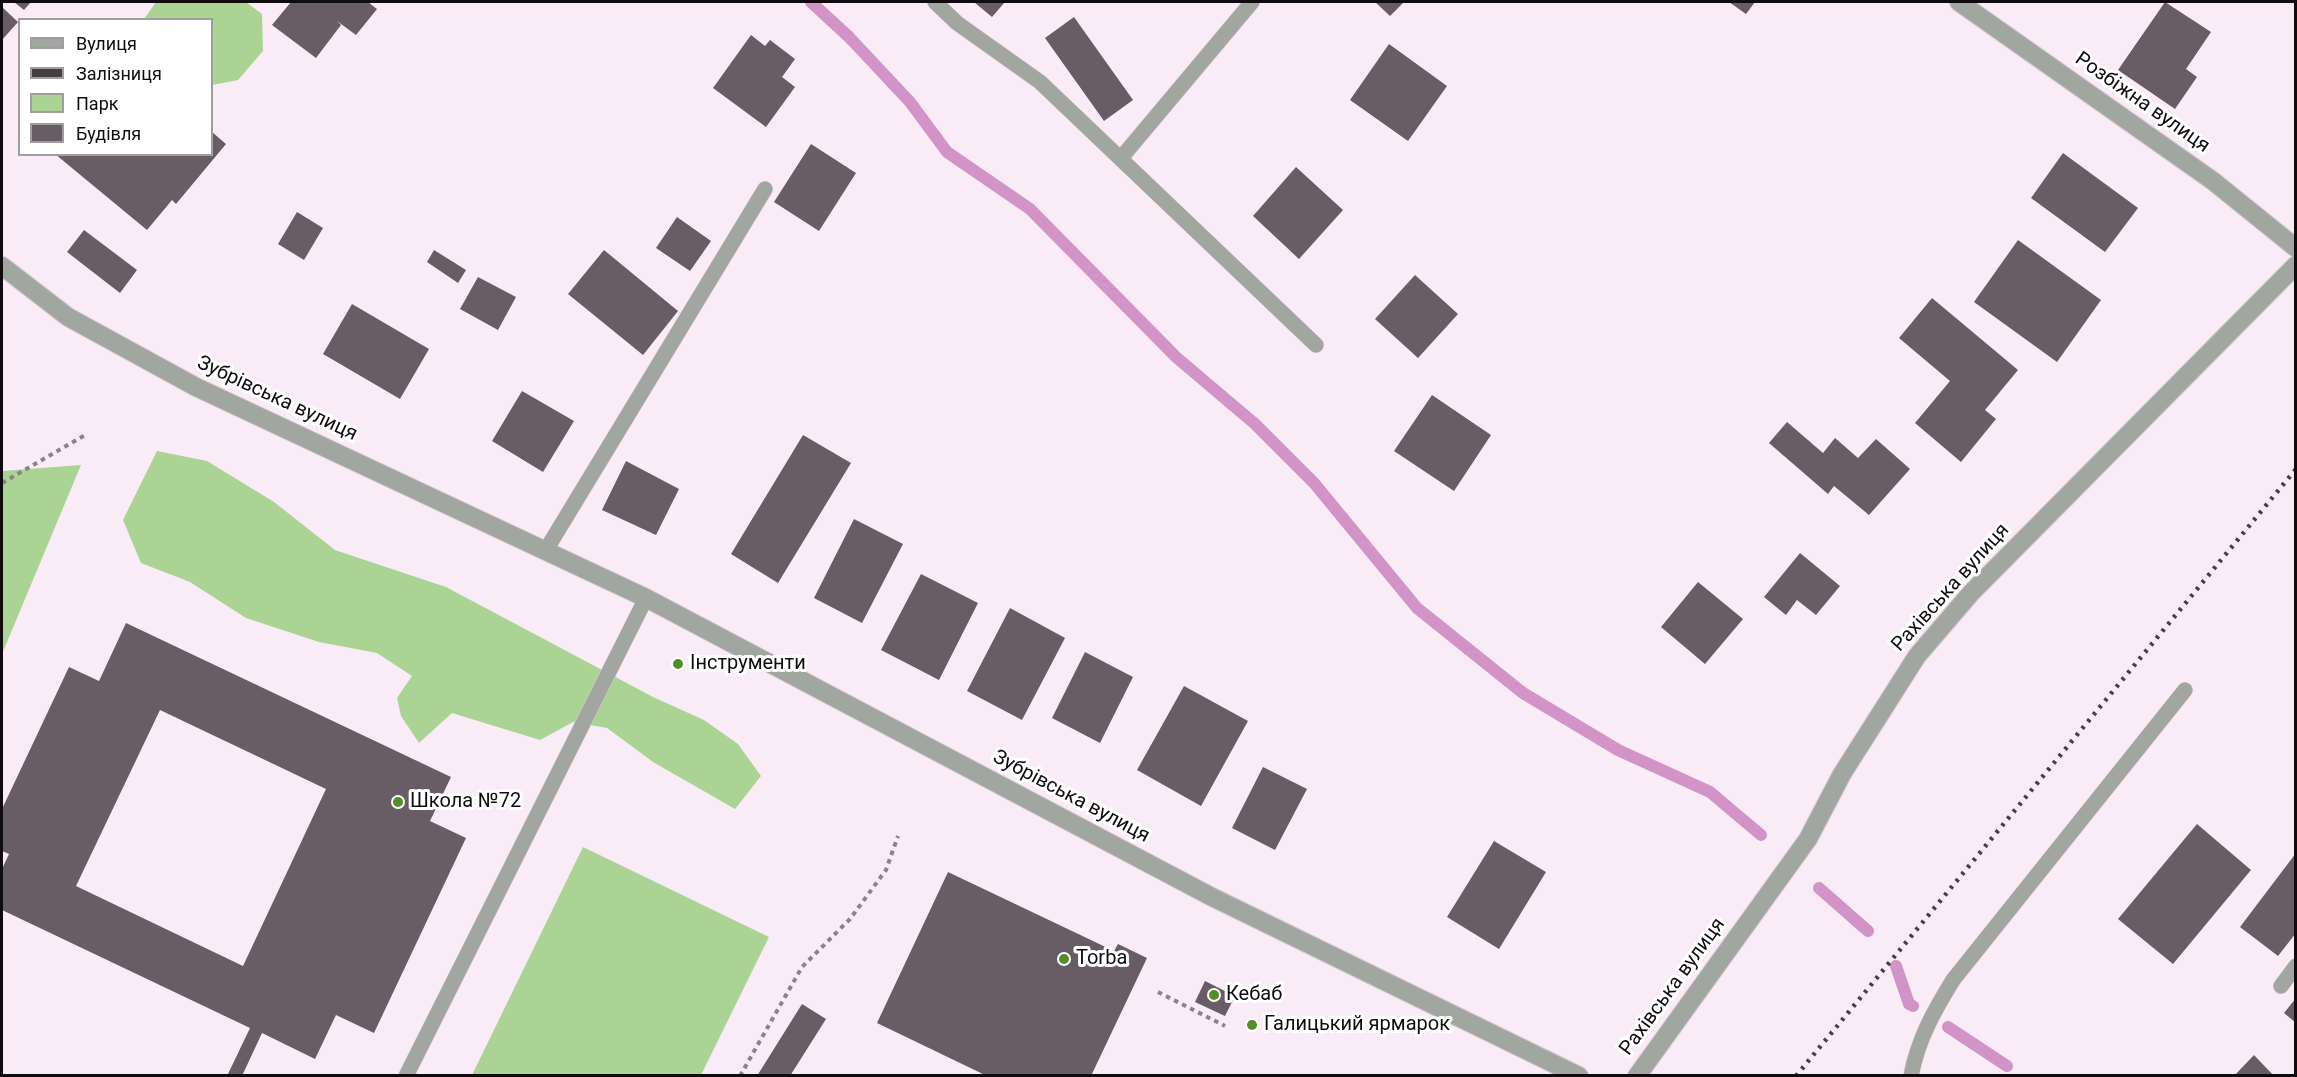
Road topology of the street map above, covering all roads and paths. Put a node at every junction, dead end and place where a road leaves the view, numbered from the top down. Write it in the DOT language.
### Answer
graph roads {
  1 [pos="935,2"];
  2 [pos="1252,2"];
  3 [pos="1959,2"];
  4 [pos="1121,158"];
  5 [pos="765,189"];
  6 [pos="2295,248"];
  7 [pos="2295,265"];
  8 [pos="2,266"];
  9 [pos="1316,345"];
  10 [pos="85,435"];
  11 [pos="2,483"];
  12 [pos="546,550"];
  13 [pos="646,598"];
  14 [pos="2185,690"];
  15 [pos="898,836"];
  16 [pos="2295,966"];
  17 [pos="2281,986"];
  18 [pos="1158,992"];
  19 [pos="1225,1026"];
  20 [pos="406,1076"];
  21 [pos="740,1076"];
  22 [pos="1579,1076"];
  23 [pos="1637,1076"];
  24 [pos="1911,1076"];
  1 -- 4 [label="lane"];
  2 -- 4 [label="lane"];
  3 -- 6 [label="street, Розбіжна вулиця"];
  4 -- 9 [label="lane"];
  5 -- 12 [label="lane"];
  7 -- 23 [label="street, Рахівська вулиця"];
  8 -- 12 [label="street, Зубрівська вулиця"];
  10 -- 11 [label="path"];
  12 -- 13 [label="street, Зубрівська вулиця"];
  13 -- 20 [label="lane"];
  13 -- 22 [label="street, Зубрівська вулиця"];
  14 -- 24 [label="lane"];
  15 -- 21 [label="path"];
  16 -- 17 [label="lane"];
  18 -- 19 [label="path"];
}
